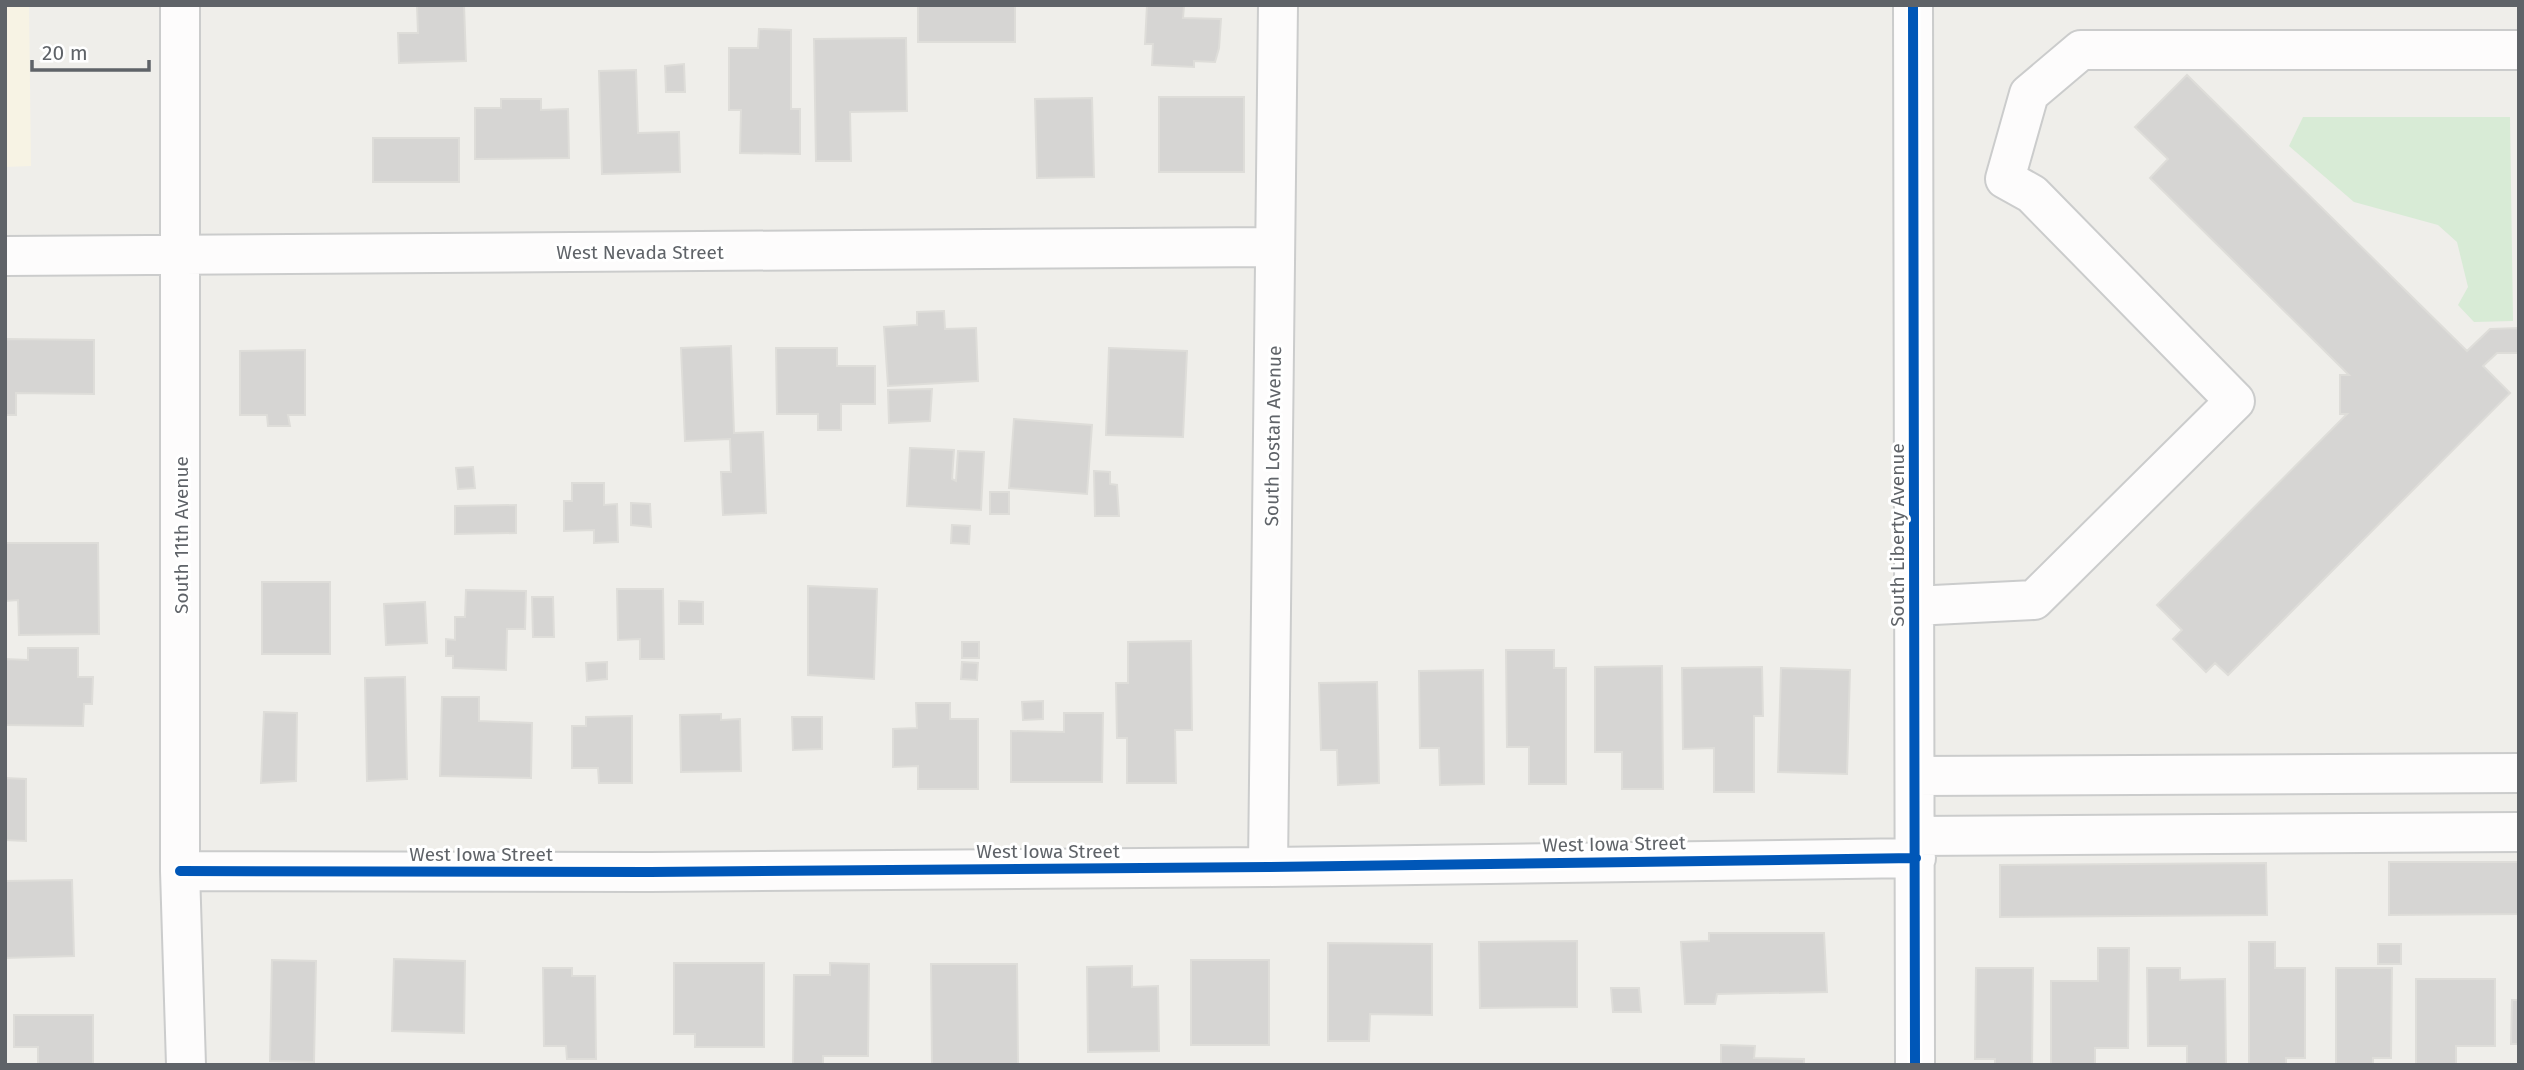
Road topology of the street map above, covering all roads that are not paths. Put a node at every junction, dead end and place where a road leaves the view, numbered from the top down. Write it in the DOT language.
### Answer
graph roads {
  1 [pos="180,5"];
  2 [pos="1278,5"];
  3 [pos="1913,5"];
  4 [pos="2519,50"];
  5 [pos="1275,247"];
  6 [pos="182,255"];
  7 [pos="5,256"];
  8 [pos="1914,606"];
  9 [pos="2519,773"];
  10 [pos="1915,776"];
  11 [pos="2519,832"];
  12 [pos="1915,847"];
  13 [pos="1268,867"];
  14 [pos="180,871"];
  15 [pos="186,1065"];
  16 [pos="1915,1065"];
  1 -- 6 [label="street, South 11th Avenue"];
  2 -- 5 [label="street, South Lostan Avenue"];
  3 -- 8 [label="street, South Liberty Avenue"];
  4 -- 8 [label="street"];
  5 -- 6 [label="street, West Nevada Street"];
  5 -- 13 [label="street, South Lostan Avenue"];
  6 -- 7 [label="street, West Nevada Street"];
  6 -- 14 [label="street, South 11th Avenue"];
  8 -- 10 [label="street, South Liberty Avenue"];
  9 -- 10 [label="street"];
  10 -- 12 [label="street, South Liberty Avenue"];
  11 -- 12 [label="street, West Iowa Street"];
  12 -- 13 [label="street, West Iowa Street"];
  12 -- 16 [label="street, South Liberty Avenue"];
  13 -- 14 [label="street, West Iowa Street"];
  14 -- 15 [label="street, South 11th Avenue"];
}
